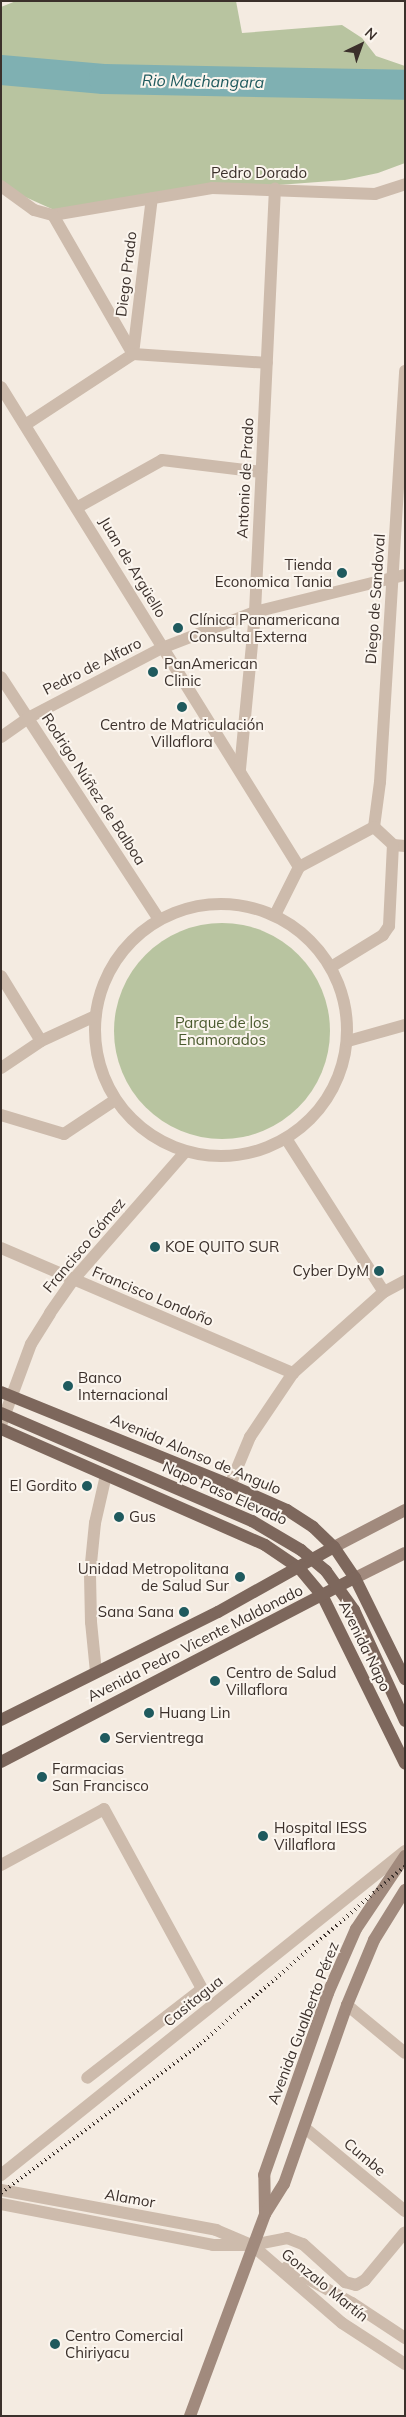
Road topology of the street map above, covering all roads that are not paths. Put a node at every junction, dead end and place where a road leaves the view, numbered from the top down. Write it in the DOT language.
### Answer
graph roads {
  1 [pos="405,184"];
  2 [pos="1,186"];
  3 [pos="275,188"];
  4 [pos="152,198"];
  5 [pos="53,215"];
  6 [pos="133,354"];
  7 [pos="267,363"];
  8 [pos="405,371"];
  9 [pos="1,387"];
  10 [pos="25,425"];
  11 [pos="261,472"];
  12 [pos="78,507"];
  13 [pos="399,575"];
  14 [pos="256,612"];
  15 [pos="162,648"];
  16 [pos="1,677"];
  17 [pos="28,718"];
  18 [pos="1,737"];
  19 [pos="240,769"];
  20 [pos="374,828"];
  21 [pos="399,845"];
  22 [pos="299,868"];
  23 [pos="275,915"];
  24 [pos="159,919"];
  25 [pos="331,967"];
  26 [pos="1,976"];
  27 [pos="95,1016"];
  28 [pos="405,1026"];
  29 [pos="41,1041"];
  30 [pos="348,1041"];
  31 [pos="1,1068"];
  32 [pos="115,1100"];
  33 [pos="1,1115"];
  34 [pos="287,1140"];
  35 [pos="185,1152"];
  36 [pos="1,1248"];
  37 [pos="73,1280"];
  38 [pos="405,1281"];
  39 [pos="384,1292"];
  40 [pos="293,1373"];
  41 [pos="5,1394"];
  42 [pos="1,1413"];
  43 [pos="1,1425"];
  44 [pos="1,1429"];
  45 [pos="106,1475"];
  46 [pos="230,1485"];
  47 [pos="405,1510"];
  48 [pos="334,1547"];
  49 [pos="405,1553"];
  50 [pos="299,1568"];
  51 [pos="355,1578"];
  52 [pos="322,1595"];
  53 [pos="96,1672"];
  54 [pos="405,1679"];
  55 [pos="1,1720"];
  56 [pos="405,1722"];
  57 [pos="1,1762"];
  58 [pos="405,1764"];
  59 [pos="405,1851"];
  60 [pos="405,1856"];
  61 [pos="1,1865"];
  62 [pos="405,1890"];
  63 [pos="347,2005"];
  64 [pos="405,2053"];
  65 [pos="87,2078"];
  66 [pos="305,2128"];
  67 [pos="1,2175"];
  68 [pos="1,2190"];
  69 [pos="1,2204"];
  70 [pos="405,2211"];
  71 [pos="265,2214"];
  72 [pos="405,2232"];
  73 [pos="252,2245"];
  74 [pos="405,2338"];
  75 [pos="405,2364"];
  76 [pos="190,2416"];
  1 -- 3 [label="street, Pedro Dorado"];
  2 -- 5 [label="street, Pedro Dorado"];
  3 -- 4 [label="street, Pedro Dorado"];
  3 -- 7 [label="street, Antonio de Prado"];
  4 -- 5 [label="street, Pedro Dorado"];
  4 -- 6 [label="street, Diego Prado"];
  5 -- 6 [label="street"];
  6 -- 7 [label="street"];
  6 -- 10 [label="street"];
  7 -- 11 [label="street, Antonio de Prado"];
  8 -- 13 [label="street, Diego de Sandoval"];
  9 -- 10 [label="street, Juan de Argüello"];
  10 -- 12 [label="street, Juan de Argüello"];
  11 -- 12 [label="street"];
  11 -- 14 [label="street, Antonio de Prado"];
  12 -- 15 [label="street, Juan de Argüello"];
  13 -- 14 [label="street, Pedro de Alfaro"];
  13 -- 20 [label="street, Diego de Sandoval"];
  14 -- 15 [label="street, Pedro de Alfaro"];
  14 -- 19 [label="street, Antonio de Prado"];
  15 -- 17 [label="street, Pedro de Alfaro"];
  15 -- 19 [label="street, Juan de Argüello"];
  16 -- 17 [label="street, Rodrigo Núñez de Balboa"];
  17 -- 18 [label="street, Pedro de Alfaro"];
  17 -- 24 [label="street, Rodrigo Núñez de Balboa"];
  19 -- 22 [label="street, Juan de Argüello"];
  20 -- 21 [label="street"];
  20 -- 22 [label="street"];
  21 -- 25 [label="street"];
  22 -- 23 [label="street"];
  23 -- 24 [label="street"];
  23 -- 25 [label="street"];
  24 -- 27 [label="street"];
  25 -- 30 [label="street"];
  26 -- 29 [label="street"];
  27 -- 29 [label="street"];
  27 -- 32 [label="street"];
  28 -- 30 [label="street"];
  29 -- 31 [label="street"];
  30 -- 34 [label="street"];
  32 -- 33 [label="street"];
  32 -- 35 [label="street"];
  34 -- 35 [label="street"];
  34 -- 39 [label="street"];
  35 -- 37 [label="street, Francisco Gómez"];
  36 -- 37 [label="street, Francisco Londoño"];
  37 -- 40 [label="street, Francisco Londoño"];
  37 -- 41 [label="street, Francisco Gómez"];
  38 -- 39 [label="street"];
  39 -- 40 [label="street"];
  40 -- 46 [label="street"];
  41 -- 43 [label="street, Francisco Gómez"];
  41 -- 46 [label="main road, Avenida Alonso de Angulo"];
  42 -- 56 [label="main road, Napo Paso Elevado, bridge"];
  44 -- 45 [label="main road"];
  45 -- 50 [label="main road"];
  45 -- 53 [label="street"];
  46 -- 48 [label="main road, Avenida Alonso de Angulo"];
  47 -- 48 [label="main road, Avenida Pedro Vicente Maldonado"];
  48 -- 50 [label="main road, Avenida Pedro Vicente Maldonado"];
  48 -- 51 [label="main road, Avenida Alonso de Angulo"];
  49 -- 51 [label="main road, Avenida Pedro Vicente Maldonado"];
  50 -- 52 [label="main road"];
  50 -- 53 [label="main road, Avenida Pedro Vicente Maldonado"];
  51 -- 52 [label="main road, Avenida Pedro Vicente Maldonado"];
  51 -- 54 [label="main road, Avenida Napo"];
  52 -- 57 [label="main road, Avenida Pedro Vicente Maldonado"];
  52 -- 58 [label="main road, Avenida Napo"];
  53 -- 55 [label="main road, Avenida Pedro Vicente Maldonado"];
  59 -- 67 [label="street, Casitagua"];
  60 -- 71 [label="main road, Avenida Gualberto Pérez"];
  61 -- 65 [label="street"];
  62 -- 63 [label="main road, Avenida Gualberto Pérez"];
  63 -- 64 [label="street"];
  63 -- 66 [label="main road, Avenida Gualberto Pérez"];
  66 -- 70 [label="street, Cumbe"];
  66 -- 71 [label="main road, Avenida Gualberto Pérez"];
  68 -- 73 [label="street, Alamor"];
  69 -- 73 [label="street, Alamor"];
  71 -- 73 [label="main road, Avenida Gualberto Pérez"];
  72 -- 73 [label="street, Alamor"];
  73 -- 74 [label="street"];
  73 -- 75 [label="street, Gonzalo Martín"];
  73 -- 76 [label="main road, Avenida Gualberto Pérez"];
}
